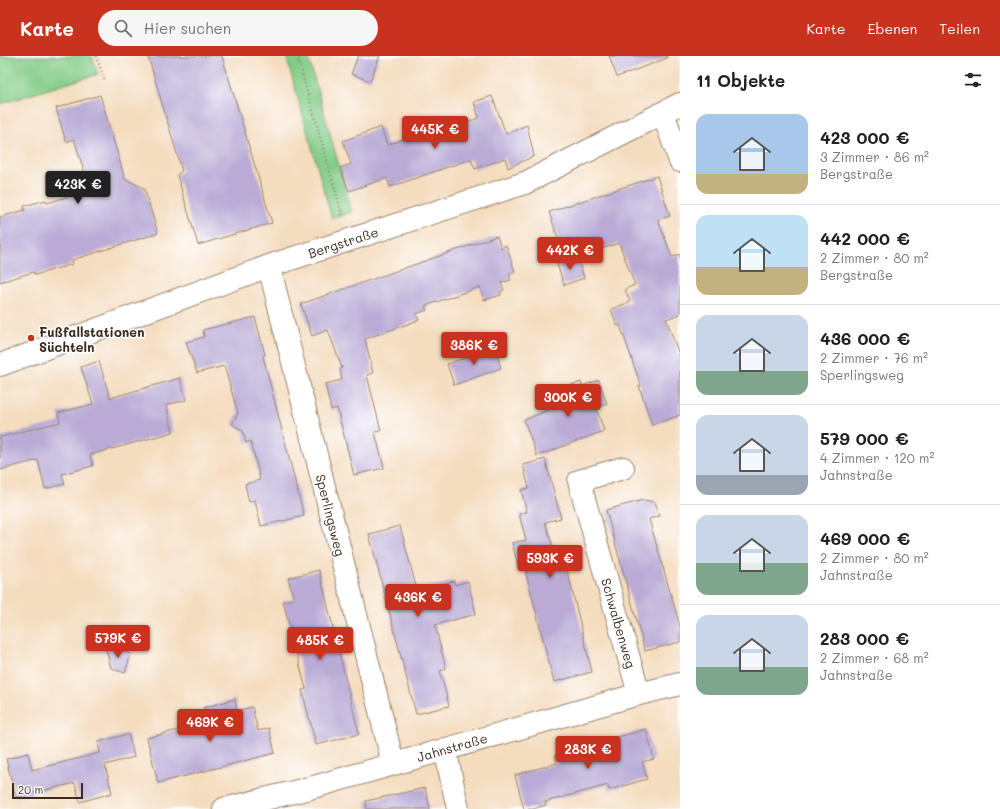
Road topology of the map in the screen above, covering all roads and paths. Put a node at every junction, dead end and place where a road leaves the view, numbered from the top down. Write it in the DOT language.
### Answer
graph roads {
  1 [pos="96,56"];
  2 [pos="297,56"];
  3 [pos="105,81"];
  4 [pos="671,109"];
  5 [pos="680,161"];
  6 [pos="350,240"];
  7 [pos="269,266"];
  8 [pos="0,365"];
  9 [pos="623,468"];
  10 [pos="680,684"];
  11 [pos="639,694"];
  12 [pos="445,748"];
  13 [pos="393,763"];
  14 [pos="224,809"];
  15 [pos="458,809"];
  1 -- 3 [label="path"];
  2 -- 6 [label="path"];
  4 -- 5 [label="street"];
  4 -- 6 [label="street, Bergstraße"];
  6 -- 7 [label="street, Bergstraße"];
  7 -- 8 [label="street, Bergstraße"];
  7 -- 13 [label="street, Sperlingsweg"];
  9 -- 11 [label="street, Schwalbenweg"];
  10 -- 11 [label="street, Jahnstraße"];
  11 -- 12 [label="street, Jahnstraße"];
  12 -- 13 [label="street, Jahnstraße"];
  12 -- 15 [label="street"];
  13 -- 14 [label="street, Jahnstraße"];
}
